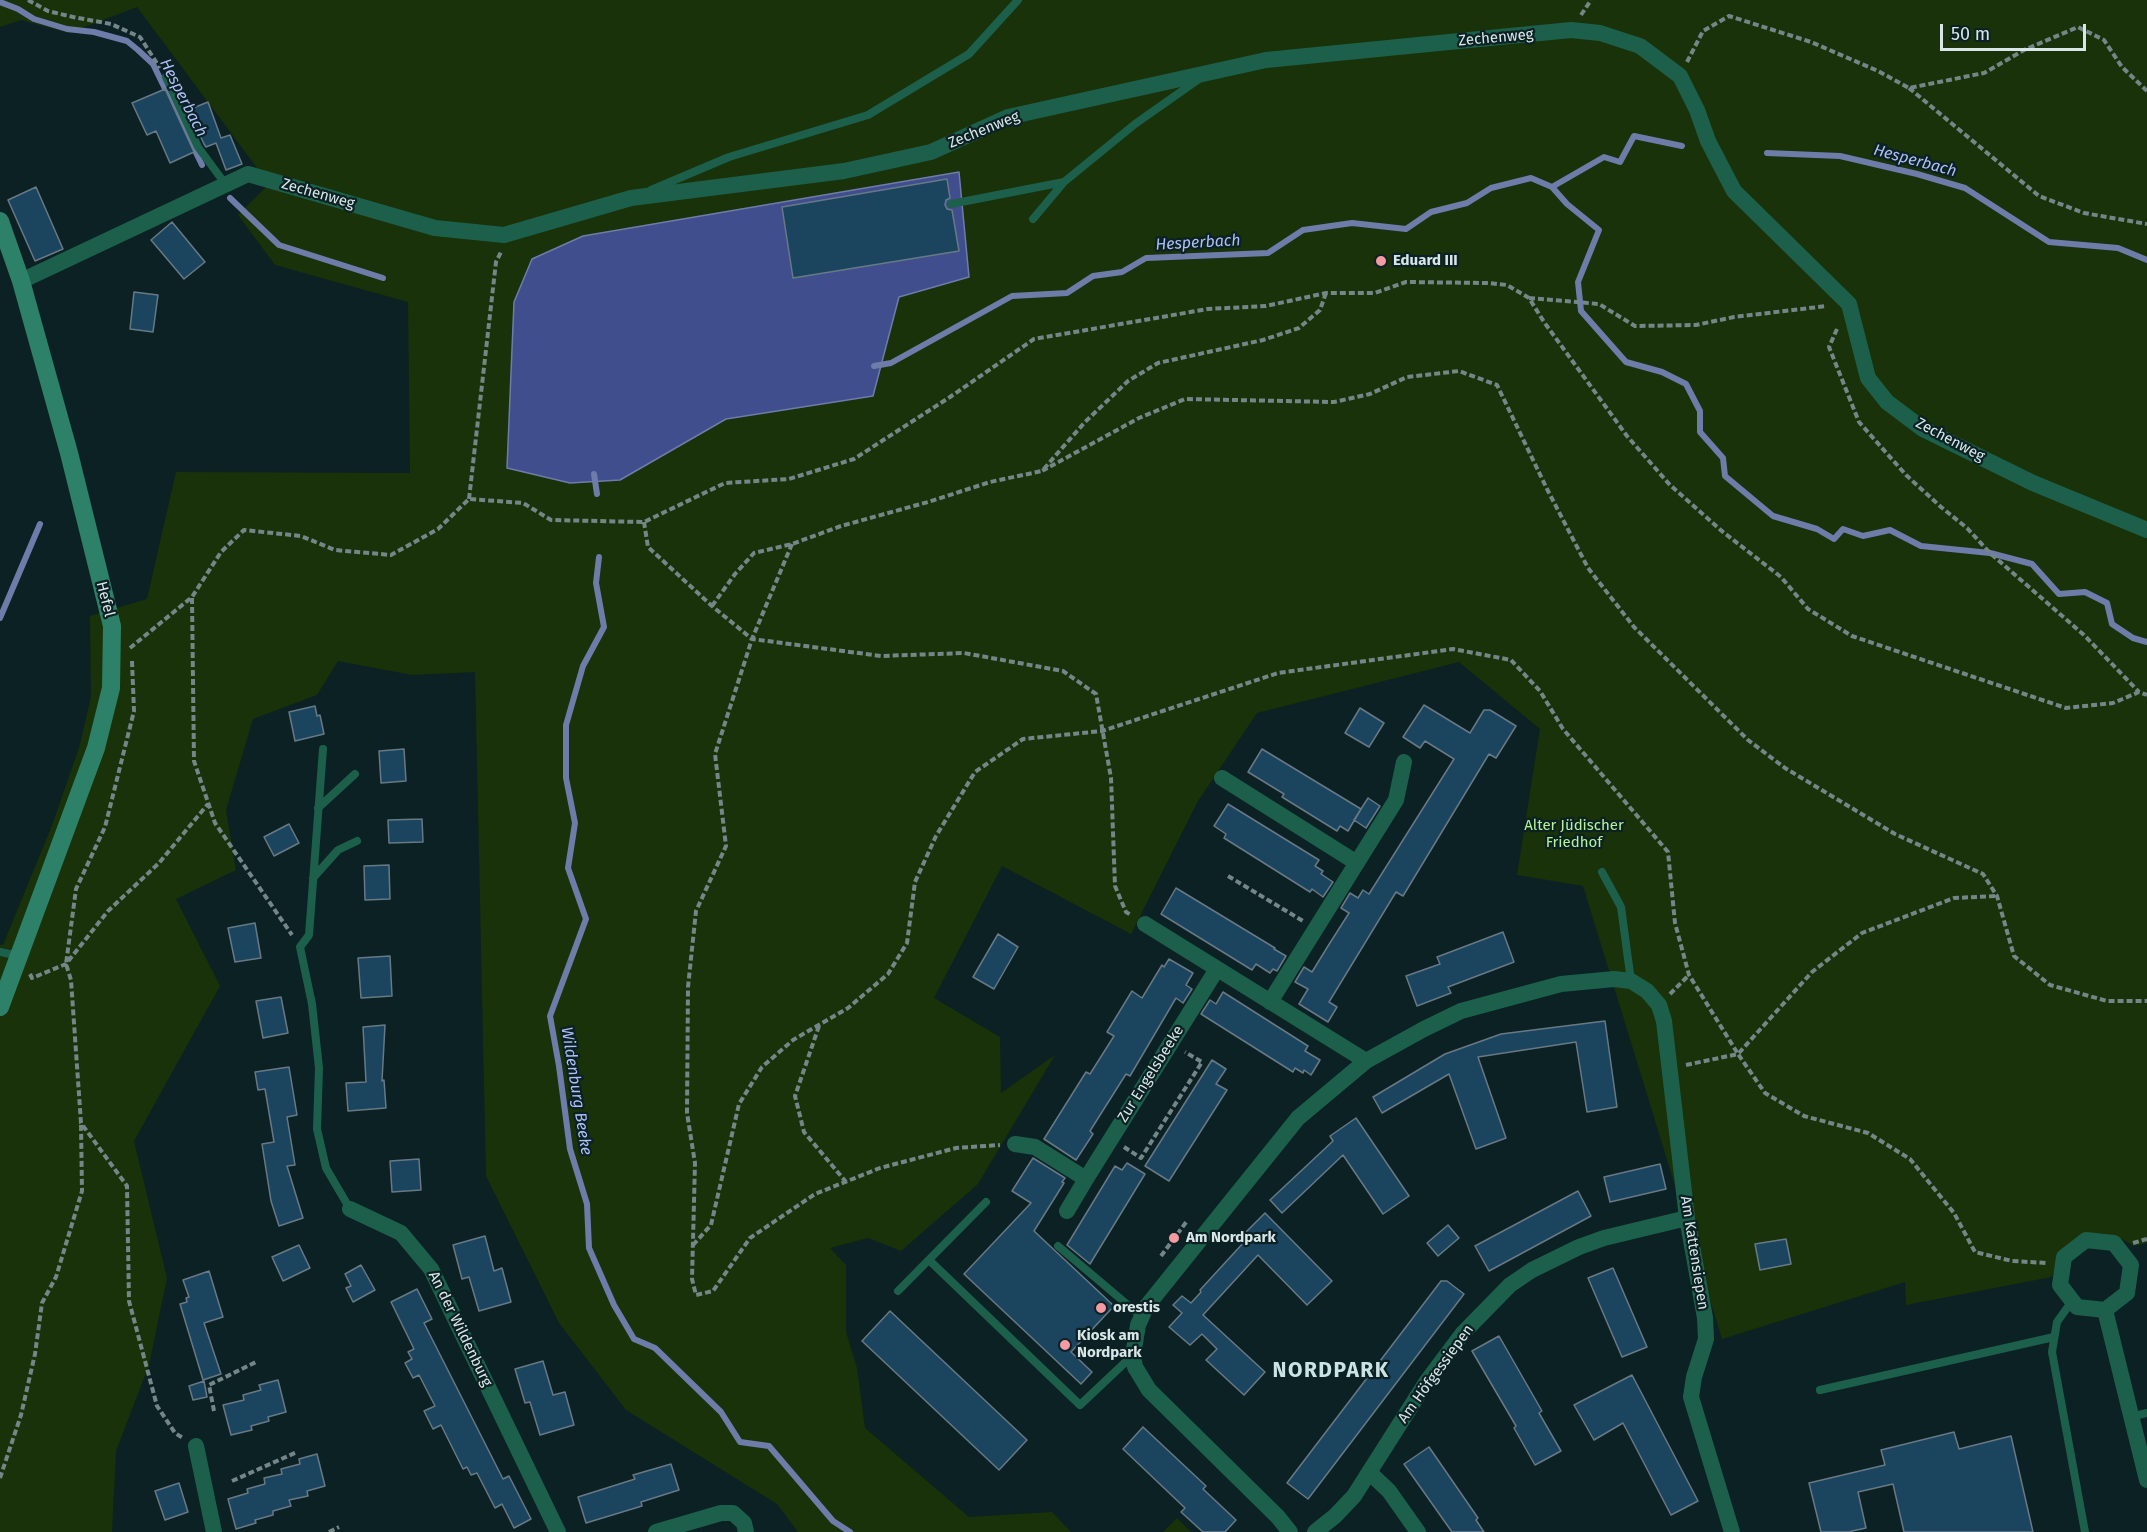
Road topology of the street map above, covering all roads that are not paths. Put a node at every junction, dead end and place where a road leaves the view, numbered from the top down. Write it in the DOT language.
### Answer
graph roads {
  1 [pos="1018,0"];
  2 [pos="1209,72"];
  3 [pos="166,77"];
  4 [pos="1064,182"];
  5 [pos="226,185"];
  6 [pos="631,198"];
  7 [pos="951,204"];
  8 [pos="1033,219"];
  9 [pos="0,221"];
  10 [pos="21,281"];
  11 [pos="2147,530"];
  12 [pos="323,749"];
  13 [pos="1404,762"];
  14 [pos="355,774"];
  15 [pos="1222,778"];
  16 [pos="318,808"];
  17 [pos="357,841"];
  18 [pos="1357,863"];
  19 [pos="1602,872"];
  20 [pos="313,878"];
  21 [pos="1145,924"];
  22 [pos="0,952"];
  23 [pos="19,956"];
  24 [pos="1217,969"];
  25 [pos="1631,981"];
  26 [pos="1270,1002"];
  27 [pos="0,1007"];
  28 [pos="1366,1061"];
  29 [pos="1015,1144"];
  30 [pos="1086,1179"];
  31 [pos="986,1202"];
  32 [pos="350,1209"];
  33 [pos="1067,1211"];
  34 [pos="1687,1218"];
  35 [pos="1058,1246"];
  36 [pos="929,1260"];
  37 [pos="898,1291"];
  38 [pos="2072,1300"];
  39 [pos="2105,1310"];
  40 [pos="1144,1312"];
  41 [pos="2054,1337"];
  42 [pos="1133,1355"];
  43 [pos="1820,1390"];
  44 [pos="2139,1415"];
  45 [pos="196,1446"];
  46 [pos="1369,1472"];
  47 [pos="2147,1480"];
  48 [pos="214,1532"];
  49 [pos="558,1532"];
  50 [pos="656,1532"];
  51 [pos="746,1532"];
  52 [pos="1290,1532"];
  53 [pos="1316,1532"];
  54 [pos="1418,1532"];
  55 [pos="1732,1532"];
  56 [pos="2085,1532"];
  1 -- 6 [label="lane, Zechenweg"];
  2 -- 4 [label="lane"];
  2 -- 6 [label="street, Zechenweg"];
  2 -- 11 [label="street, Zechenweg"];
  3 -- 5 [label="lane"];
  4 -- 7 [label="lane"];
  4 -- 8 [label="lane"];
  5 -- 6 [label="street, Zechenweg"];
  5 -- 10 [label="street, Zechenweg"];
  9 -- 10 [label="main road, Hefel"];
  10 -- 23 [label="main road, Hefel"];
  12 -- 16 [label="lane"];
  13 -- 18 [label="street"];
  14 -- 16 [label="lane"];
  15 -- 18 [label="street"];
  16 -- 20 [label="lane"];
  17 -- 20 [label="lane"];
  18 -- 26 [label="street"];
  19 -- 25 [label="lane"];
  20 -- 32 [label="lane, An der Wildenburg"];
  21 -- 24 [label="street"];
  22 -- 23 [label="lane"];
  23 -- 27 [label="main road, Hefel"];
  24 -- 26 [label="street"];
  24 -- 30 [label="street, Zur Engelsbeeke"];
  25 -- 28 [label="street"];
  25 -- 34 [label="street, Am Kattensiepen"];
  26 -- 28 [label="street"];
  28 -- 40 [label="street"];
  29 -- 30 [label="street"];
  30 -- 33 [label="street, Zur Engelsbeeke"];
  31 -- 36 [label="lane"];
  32 -- 49 [label="street, An der Wildenburg"];
  34 -- 46 [label="street, Am Höfgessiepen"];
  34 -- 55 [label="street, Am Kattensiepen"];
  35 -- 40 [label="lane"];
  36 -- 37 [label="lane"];
  36 -- 42 [label="lane"];
  38 -- 39 [label="street"];
  38 -- 39 [label="street"];
  38 -- 41 [label="lane"];
  39 -- 44 [label="street"];
  40 -- 42 [label="street"];
  41 -- 43 [label="lane"];
  41 -- 56 [label="lane"];
  42 -- 52 [label="street"];
  44 -- 47 [label="street"];
  45 -- 48 [label="street"];
  46 -- 53 [label="street, Am Höfgessiepen"];
  46 -- 54 [label="street"];
  50 -- 51 [label="street"];
}
